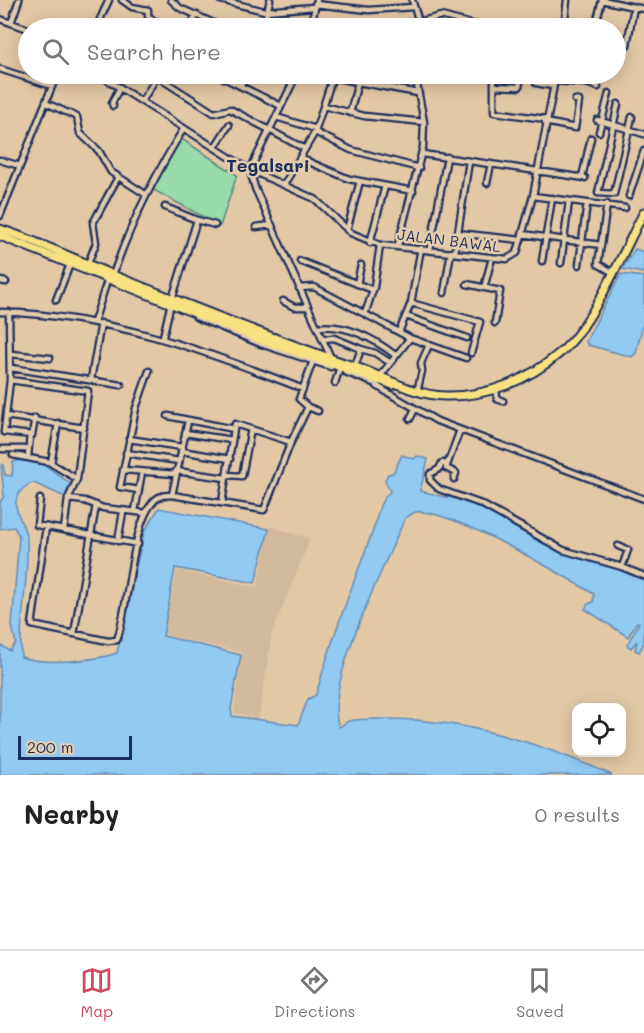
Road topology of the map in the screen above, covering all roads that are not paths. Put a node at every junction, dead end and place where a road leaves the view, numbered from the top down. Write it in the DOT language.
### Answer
graph roads {
  1 [pos="19,0"];
  2 [pos="109,0"];
  3 [pos="122,0"];
  4 [pos="171,0"];
  5 [pos="270,0"];
  6 [pos="412,0"];
  7 [pos="567,0"];
  8 [pos="602,0"];
  9 [pos="224,1"];
  10 [pos="315,4"];
  11 [pos="413,7"];
  12 [pos="634,7"];
  13 [pos="644,9"];
  14 [pos="268,11"];
  15 [pos="197,15"];
  16 [pos="101,18"];
  17 [pos="150,18"];
  18 [pos="195,18"];
  19 [pos="203,18"];
  20 [pos="266,18"];
  21 [pos="417,18"];
  22 [pos="433,18"];
  23 [pos="448,18"];
  24 [pos="565,18"];
  25 [pos="598,18"];
  26 [pos="0,19"];
  27 [pos="11,23"];
  28 [pos="18,25"];
  29 [pos="626,45"];
  30 [pos="1,70"];
  31 [pos="18,76"];
  32 [pos="43,84"];
  33 [pos="53,84"];
  34 [pos="115,84"];
  35 [pos="151,84"];
  36 [pos="171,84"];
  37 [pos="236,84"];
  38 [pos="292,84"];
  39 [pos="330,84"];
  40 [pos="357,84"];
  41 [pos="369,84"];
  42 [pos="417,84"];
  43 [pos="520,84"];
  44 [pos="557,84"];
  45 [pos="589,84"];
  46 [pos="240,86"];
  47 [pos="494,86"];
  48 [pos="52,87"];
  49 [pos="120,87"];
  50 [pos="598,87"];
  51 [pos="418,93"];
  52 [pos="609,93"];
  53 [pos="576,100"];
  54 [pos="142,101"];
  55 [pos="46,104"];
  56 [pos="618,104"];
  57 [pos="281,105"];
  58 [pos="113,106"];
  59 [pos="324,106"];
  60 [pos="350,113"];
  61 [pos="276,117"];
  62 [pos="632,117"];
  63 [pos="599,121"];
  64 [pos="424,122"];
  65 [pos="548,122"];
  66 [pos="229,125"];
  67 [pos="611,125"];
  68 [pos="184,128"];
  69 [pos="269,130"];
  70 [pos="316,130"];
  71 [pos="628,130"];
  72 [pos="599,132"];
  73 [pos="644,134"];
  74 [pos="591,138"];
  75 [pos="214,147"];
  76 [pos="305,149"];
  77 [pos="644,151"];
  78 [pos="422,154"];
  79 [pos="300,158"];
  80 [pos="447,158"];
  81 [pos="0,160"];
  82 [pos="469,160"];
  83 [pos="491,164"];
  84 [pos="20,166"];
  85 [pos="419,168"];
  86 [pos="250,170"];
  87 [pos="542,171"];
  88 [pos="117,178"];
  89 [pos="360,181"];
  90 [pos="285,183"];
  91 [pos="487,183"];
  92 [pos="385,186"];
  93 [pos="413,191"];
  94 [pos="145,194"];
  95 [pos="629,195"];
  96 [pos="538,196"];
  97 [pos="552,198"];
  98 [pos="569,201"];
  99 [pos="587,203"];
  100 [pos="607,204"];
  101 [pos="165,207"];
  102 [pos="625,208"];
  103 [pos="644,212"];
  104 [pos="0,216"];
  105 [pos="197,220"];
  106 [pos="215,225"];
  107 [pos="272,225"];
  108 [pos="256,227"];
  109 [pos="0,228"];
  110 [pos="346,230"];
  111 [pos="458,233"];
  112 [pos="526,234"];
  113 [pos="546,237"];
  114 [pos="0,238"];
  115 [pos="520,240"];
  116 [pos="565,240"];
  117 [pos="370,243"];
  118 [pos="582,243"];
  119 [pos="32,245"];
  120 [pos="380,245"];
  121 [pos="398,245"];
  122 [pos="601,246"];
  123 [pos="422,248"];
  124 [pos="430,249"];
  125 [pos="453,252"];
  126 [pos="492,258"];
  127 [pos="89,261"];
  128 [pos="300,261"];
  129 [pos="542,261"];
  130 [pos="561,263"];
  131 [pos="361,265"];
  132 [pos="579,265"];
  133 [pos="69,267"];
  134 [pos="114,272"];
  135 [pos="612,272"];
  136 [pos="106,281"];
  137 [pos="357,284"];
  138 [pos="467,284"];
  139 [pos="299,288"];
  140 [pos="484,288"];
  141 [pos="373,290"];
  142 [pos="444,293"];
  143 [pos="173,296"];
  144 [pos="56,300"];
  145 [pos="284,301"];
  146 [pos="411,303"];
  147 [pos="170,307"];
  148 [pos="307,307"];
  149 [pos="0,312"];
  150 [pos="9,312"];
  151 [pos="365,314"];
  152 [pos="406,316"];
  153 [pos="94,322"];
  154 [pos="101,323"];
  155 [pos="495,323"];
  156 [pos="319,327"];
  157 [pos="399,332"];
  158 [pos="163,338"];
  159 [pos="410,338"];
  160 [pos="467,338"];
  161 [pos="322,339"];
  162 [pos="429,345"];
  163 [pos="361,349"];
  164 [pos="471,352"];
  165 [pos="11,354"];
  166 [pos="395,355"];
  167 [pos="330,357"];
  168 [pos="50,358"];
  169 [pos="466,358"];
  170 [pos="313,362"];
  171 [pos="389,362"];
  172 [pos="355,366"];
  173 [pos="11,368"];
  174 [pos="149,370"];
  175 [pos="339,370"];
  176 [pos="91,379"];
  177 [pos="377,379"];
  178 [pos="10,380"];
  179 [pos="335,383"];
  180 [pos="121,385"];
  181 [pos="499,388"];
  182 [pos="303,389"];
  183 [pos="417,392"];
  184 [pos="503,401"];
  185 [pos="308,406"];
  186 [pos="416,409"];
  187 [pos="318,411"];
  188 [pos="6,416"];
  189 [pos="168,416"];
  190 [pos="35,418"];
  191 [pos="410,419"];
  192 [pos="188,421"];
  193 [pos="58,423"];
  194 [pos="233,427"];
  195 [pos="84,428"];
  196 [pos="250,429"];
  197 [pos="460,430"];
  198 [pos="185,433"];
  199 [pos="30,435"];
  200 [pos="129,439"];
  201 [pos="232,440"];
  202 [pos="291,442"];
  203 [pos="2,449"];
  204 [pos="28,449"];
  205 [pos="182,449"];
  206 [pos="16,453"];
  207 [pos="126,453"];
  208 [pos="28,457"];
  209 [pos="230,459"];
  210 [pos="179,461"];
  211 [pos="51,463"];
  212 [pos="447,464"];
  213 [pos="123,470"];
  214 [pos="142,472"];
  215 [pos="176,472"];
  216 [pos="227,476"];
  217 [pos="77,479"];
  218 [pos="454,479"];
  219 [pos="139,490"];
  220 [pos="172,495"];
  221 [pos="40,499"];
  222 [pos="68,499"];
  223 [pos="644,500"];
  224 [pos="222,502"];
  225 [pos="96,505"];
  226 [pos="135,511"];
  227 [pos="123,512"];
  228 [pos="146,513"];
  229 [pos="46,527"];
  230 [pos="64,530"];
  231 [pos="91,536"];
  232 [pos="118,541"];
  233 [pos="138,544"];
  234 [pos="618,546"];
  235 [pos="622,567"];
  236 [pos="644,576"];
  237 [pos="74,634"];
  1 -- 27 [label="street"];
  2 -- 16 [label="street"];
  3 -- 17 [label="street"];
  4 -- 15 [label="street"];
  5 -- 14 [label="street"];
  6 -- 11 [label="street"];
  7 -- 24 [label="street"];
  8 -- 12 [label="street"];
  8 -- 25 [label="street"];
  9 -- 14 [label="street"];
  10 -- 11 [label="street"];
  10 -- 14 [label="street"];
  11 -- 21 [label="street"];
  12 -- 13 [label="street"];
  12 -- 29 [label="street"];
  14 -- 20 [label="street"];
  15 -- 18 [label="street"];
  15 -- 19 [label="street"];
  22 -- 23 [label="street"];
  26 -- 27 [label="street"];
  27 -- 28 [label="street"];
  30 -- 31 [label="street"];
  32 -- 48 [label="street"];
  33 -- 48 [label="street"];
  34 -- 49 [label="street, JALAN BAWAL"];
  35 -- 54 [label="street"];
  36 -- 69 [label="street"];
  37 -- 46 [label="street"];
  38 -- 57 [label="street"];
  39 -- 59 [label="street"];
  40 -- 60 [label="street"];
  41 -- 51 [label="street"];
  42 -- 51 [label="street"];
  43 -- 47 [label="street"];
  44 -- 65 [label="street, JALAN BAWAL"];
  45 -- 50 [label="street"];
  46 -- 57 [label="street"];
  47 -- 65 [label="street"];
  48 -- 55 [label="street"];
  49 -- 54 [label="street, JALAN BAWAL"];
  49 -- 58 [label="street"];
  51 -- 64 [label="street"];
  52 -- 63 [label="street"];
  53 -- 65 [label="street"];
  54 -- 68 [label="street, JALAN BAWAL"];
  55 -- 84 [label="street"];
  55 -- 88 [label="street"];
  56 -- 67 [label="street"];
  57 -- 61 [label="street"];
  59 -- 60 [label="street"];
  59 -- 70 [label="street"];
  60 -- 64 [label="street"];
  61 -- 69 [label="street"];
  61 -- 70 [label="street"];
  62 -- 71 [label="street"];
  63 -- 67 [label="street"];
  63 -- 72 [label="street"];
  64 -- 78 [label="street"];
  65 -- 87 [label="street, JALAN BAWAL"];
  66 -- 75 [label="street"];
  67 -- 71 [label="street"];
  67 -- 71 [label="street"];
  68 -- 75 [label="street, JALAN BAWAL"];
  68 -- 94 [label="street"];
  69 -- 76 [label="street"];
  69 -- 86 [label="street"];
  70 -- 76 [label="street"];
  70 -- 85 [label="street"];
  71 -- 73 [label="street"];
  74 -- 87 [label="street"];
  75 -- 86 [label="street, JALAN BAWAL"];
  76 -- 79 [label="street"];
  77 -- 95 [label="street"];
  78 -- 80 [label="street"];
  78 -- 85 [label="street"];
  79 -- 89 [label="street"];
  79 -- 90 [label="street"];
  80 -- 82 [label="street"];
  80 -- 124 [label="street"];
  81 -- 84 [label="street"];
  82 -- 83 [label="street"];
  82 -- 111 [label="street"];
  83 -- 87 [label="street"];
  83 -- 91 [label="street"];
  84 -- 104 [label="street"];
  85 -- 93 [label="street"];
  86 -- 90 [label="street, JALAN BAWAL"];
  86 -- 107 [label="street"];
  87 -- 96 [label="street, JALAN BAWAL"];
  88 -- 94 [label="street"];
  88 -- 127 [label="street"];
  89 -- 92 [label="street"];
  89 -- 110 [label="street"];
  90 -- 110 [label="street, JALAN BAWAL"];
  92 -- 93 [label="street"];
  92 -- 117 [label="street"];
  93 -- 121 [label="street"];
  94 -- 134 [label="street"];
  96 -- 97 [label="street"];
  96 -- 112 [label="street, JALAN BAWAL"];
  97 -- 98 [label="street"];
  97 -- 113 [label="street"];
  98 -- 99 [label="street"];
  98 -- 116 [label="street"];
  99 -- 100 [label="street"];
  99 -- 118 [label="street"];
  100 -- 102 [label="street"];
  100 -- 122 [label="street"];
  101 -- 105 [label="street"];
  103 -- 135 [label="highway"];
  105 -- 106 [label="street"];
  105 -- 143 [label="street"];
  107 -- 108 [label="street"];
  107 -- 139 [label="street"];
  109 -- 119 [label="highway"];
  109 -- 127 [label="street"];
  110 -- 117 [label="street, JALAN BAWAL"];
  111 -- 115 [label="street"];
  111 -- 125 [label="street"];
  112 -- 113 [label="street"];
  112 -- 115 [label="street, JALAN BAWAL"];
  113 -- 116 [label="street"];
  113 -- 129 [label="street"];
  114 -- 119 [label="highway"];
  114 -- 133 [label="street"];
  115 -- 126 [label="street, JALAN BAWAL"];
  116 -- 118 [label="street"];
  116 -- 130 [label="street"];
  117 -- 120 [label="street, JALAN BAWAL"];
  118 -- 122 [label="street"];
  118 -- 132 [label="street"];
  119 -- 167 [label="highway"];
  119 -- 177 [label="highway"];
  120 -- 121 [label="street, JALAN BAWAL"];
  120 -- 141 [label="street"];
  121 -- 123 [label="street, JALAN BAWAL"];
  122 -- 135 [label="street"];
  123 -- 124 [label="street, JALAN BAWAL"];
  123 -- 146 [label="street"];
  124 -- 125 [label="street, JALAN BAWAL"];
  125 -- 126 [label="street, JALAN BAWAL"];
  125 -- 142 [label="street"];
  126 -- 140 [label="street"];
  127 -- 134 [label="street"];
  128 -- 137 [label="street"];
  131 -- 137 [label="street"];
  133 -- 136 [label="street"];
  133 -- 144 [label="street"];
  134 -- 143 [label="street"];
  135 -- 181 [label="highway"];
  136 -- 147 [label="street"];
  136 -- 153 [label="street"];
  137 -- 141 [label="street"];
  138 -- 140 [label="street"];
  139 -- 148 [label="street"];
  139 -- 151 [label="street"];
  140 -- 155 [label="street"];
  141 -- 151 [label="street"];
  143 -- 167 [label="street"];
  145 -- 148 [label="street"];
  146 -- 152 [label="street"];
  146 -- 164 [label="street"];
  147 -- 158 [label="street"];
  147 -- 170 [label="street"];
  148 -- 156 [label="street"];
  149 -- 150 [label="street"];
  150 -- 153 [label="street"];
  150 -- 165 [label="street"];
  151 -- 157 [label="street"];
  152 -- 157 [label="street"];
  152 -- 160 [label="street"];
  153 -- 154 [label="street"];
  154 -- 158 [label="street"];
  154 -- 176 [label="street"];
  156 -- 161 [label="street"];
  156 -- 166 [label="street"];
  157 -- 159 [label="street"];
  158 -- 182 [label="street"];
  159 -- 162 [label="street"];
  159 -- 166 [label="street"];
  161 -- 163 [label="street"];
  161 -- 167 [label="street"];
  162 -- 169 [label="street"];
  162 -- 183 [label="street"];
  163 -- 171 [label="street"];
  163 -- 172 [label="street"];
  165 -- 168 [label="street"];
  165 -- 173 [label="street"];
  166 -- 171 [label="street"];
  167 -- 172 [label="highway"];
  170 -- 175 [label="street"];
  170 -- 182 [label="street"];
  171 -- 177 [label="street"];
  172 -- 177 [label="highway"];
  173 -- 176 [label="street"];
  173 -- 178 [label="street"];
  174 -- 200 [label="street"];
  175 -- 177 [label="street"];
  175 -- 179 [label="street"];
  176 -- 180 [label="street"];
  177 -- 183 [label="highway"];
  177 -- 186 [label="street"];
  178 -- 188 [label="street"];
  178 -- 195 [label="street"];
  181 -- 183 [label="highway"];
  181 -- 184 [label="street"];
  182 -- 185 [label="street"];
  185 -- 187 [label="street"];
  185 -- 202 [label="street"];
  186 -- 191 [label="street"];
  186 -- 197 [label="street"];
  188 -- 190 [label="street"];
  188 -- 199 [label="street"];
  189 -- 192 [label="street"];
  190 -- 193 [label="street"];
  190 -- 199 [label="street"];
  192 -- 194 [label="street"];
  192 -- 198 [label="street"];
  193 -- 195 [label="street"];
  193 -- 211 [label="street"];
  194 -- 196 [label="street"];
  194 -- 201 [label="street"];
  195 -- 217 [label="street"];
  196 -- 202 [label="street"];
  196 -- 216 [label="street"];
  197 -- 212 [label="street"];
  197 -- 223 [label="street"];
  198 -- 201 [label="street"];
  198 -- 205 [label="street"];
  199 -- 204 [label="street"];
  200 -- 205 [label="street"];
  200 -- 207 [label="street"];
  201 -- 209 [label="street"];
  202 -- 224 [label="street"];
  203 -- 206 [label="street"];
  204 -- 206 [label="street"];
  204 -- 208 [label="street"];
  205 -- 209 [label="street"];
  205 -- 210 [label="street"];
  206 -- 208 [label="street"];
  207 -- 210 [label="street"];
  207 -- 213 [label="street"];
  208 -- 211 [label="street"];
  209 -- 216 [label="street"];
  210 -- 215 [label="street"];
  211 -- 217 [label="street"];
  212 -- 218 [label="street"];
  212 -- 235 [label="street"];
  213 -- 214 [label="street"];
  213 -- 219 [label="street"];
  214 -- 215 [label="street"];
  214 -- 219 [label="street"];
  215 -- 216 [label="street"];
  215 -- 220 [label="street"];
  216 -- 224 [label="street"];
  217 -- 222 [label="street"];
  219 -- 226 [label="street"];
  220 -- 224 [label="street"];
  220 -- 228 [label="street"];
  221 -- 229 [label="street"];
  222 -- 225 [label="street"];
  222 -- 230 [label="street"];
  225 -- 227 [label="street"];
  225 -- 231 [label="street"];
  226 -- 227 [label="street"];
  226 -- 228 [label="street"];
  227 -- 232 [label="street"];
  228 -- 233 [label="street"];
  229 -- 230 [label="street"];
  229 -- 237 [label="street"];
  230 -- 231 [label="street"];
  231 -- 232 [label="street"];
  231 -- 237 [label="street"];
  232 -- 233 [label="street"];
  233 -- 237 [label="street"];
  234 -- 235 [label="street"];
  235 -- 236 [label="street"];
}
